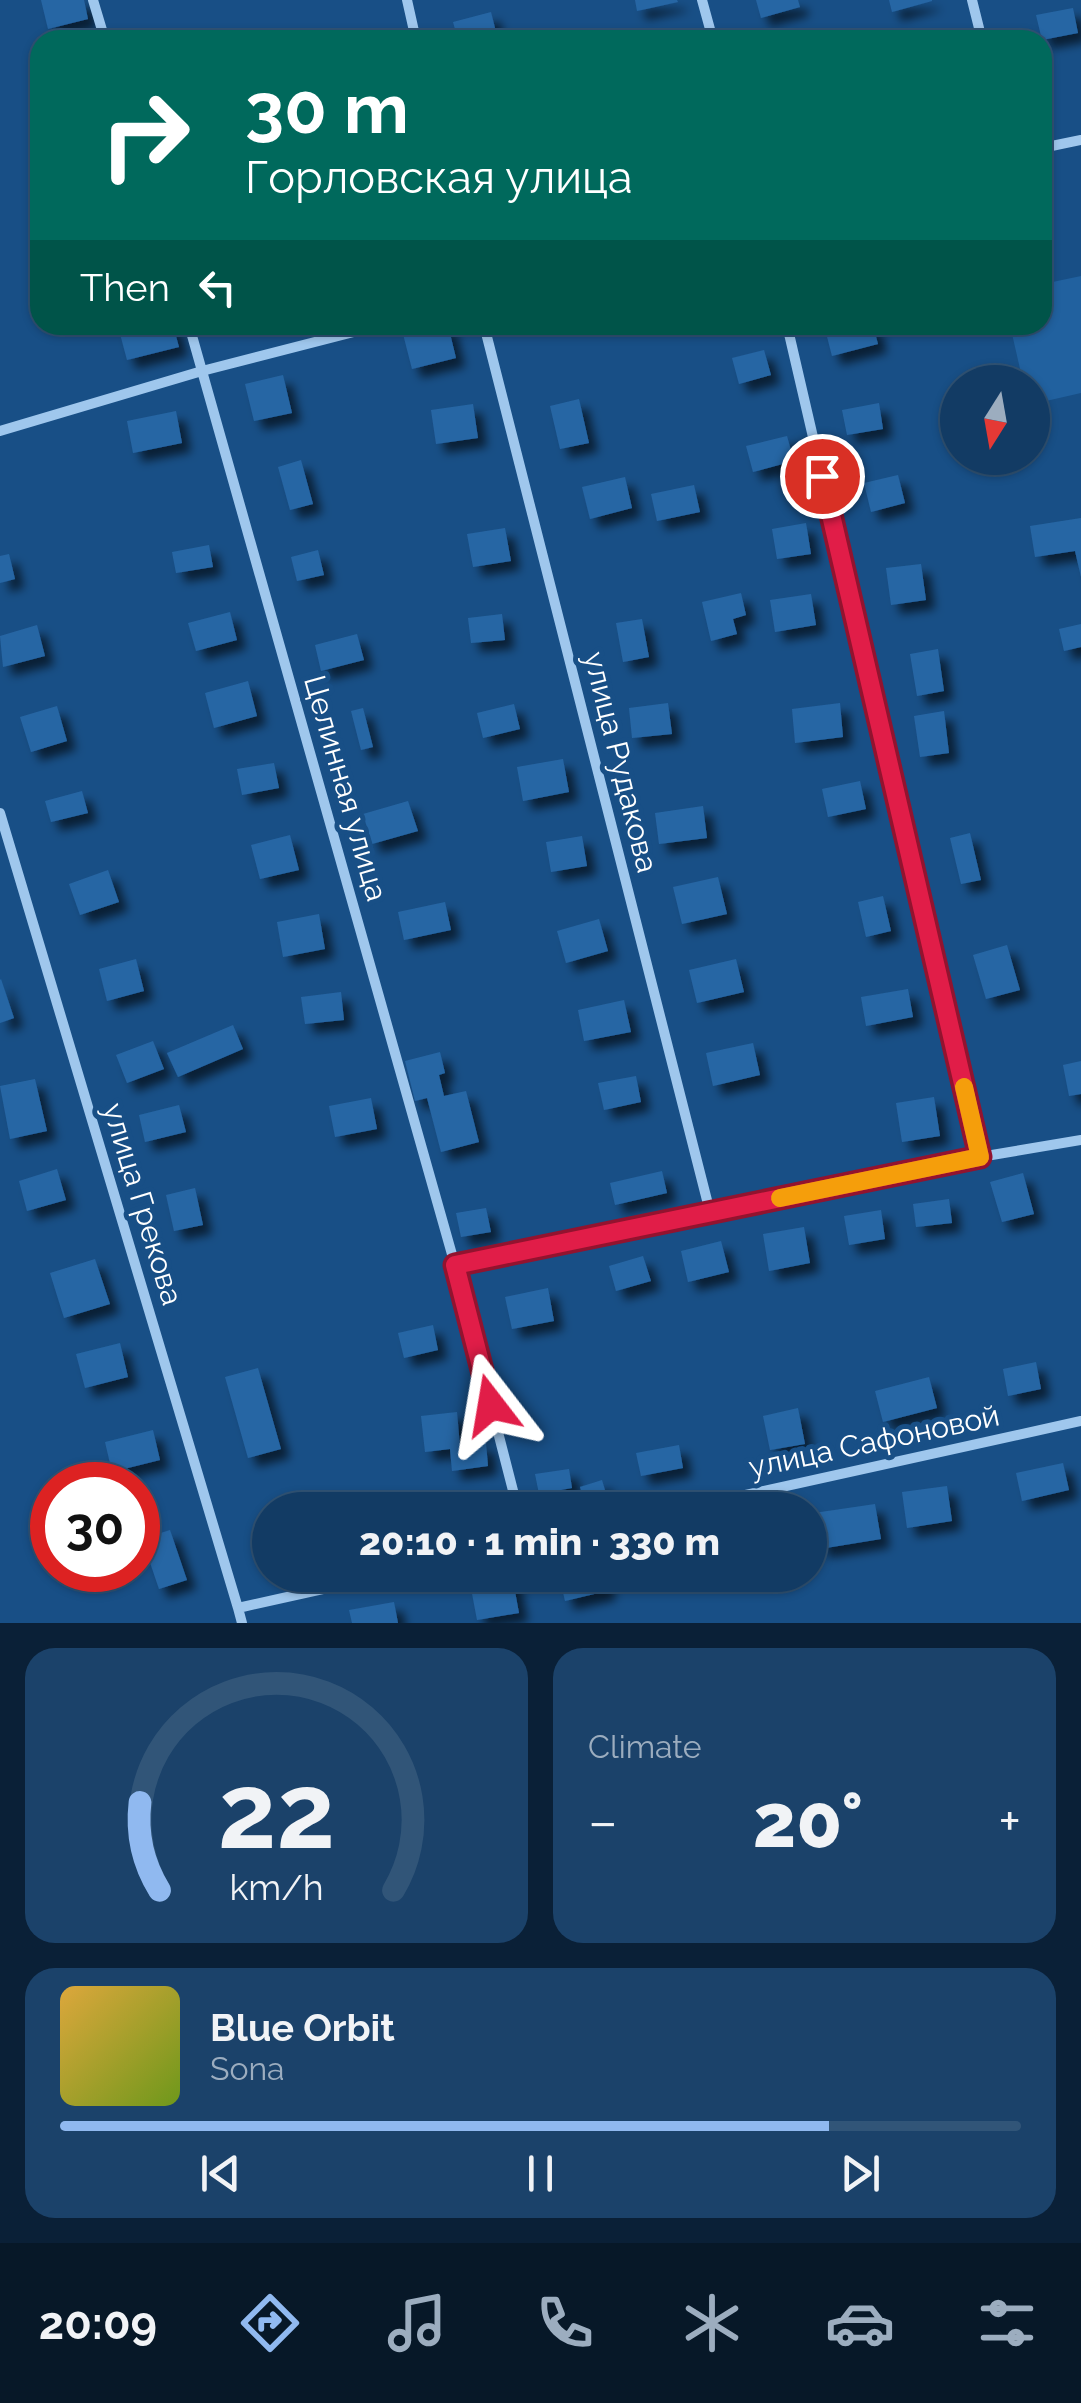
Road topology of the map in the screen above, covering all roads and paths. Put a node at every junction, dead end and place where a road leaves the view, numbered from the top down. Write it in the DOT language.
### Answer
graph roads {
  1 [pos="93,0"];
  2 [pos="407,0"];
  3 [pos="702,0"];
  4 [pos="972,0"];
  5 [pos="102,30"];
  6 [pos="414,30"];
  7 [pos="710,30"];
  8 [pos="980,30"];
  9 [pos="1081,140"];
  10 [pos="1052,146"];
  11 [pos="192,335"];
  12 [pos="342,335"];
  13 [pos="487,335"];
  14 [pos="789,335"];
  15 [pos="202,371"];
  16 [pos="0,431"];
  17 [pos="0,813"];
  18 [pos="1081,1140"];
  19 [pos="980,1157"];
  20 [pos="710,1212"];
  21 [pos="455,1265"];
  22 [pos="1081,1421"];
  23 [pos="513,1492"];
  24 [pos="760,1492"];
  25 [pos="310,1592"];
  26 [pos="238,1608"];
  27 [pos="242,1623"];
  1 -- 5 [label="street"];
  2 -- 6 [label="street"];
  3 -- 7 [label="street"];
  4 -- 8 [label="street"];
  9 -- 10 [label="street"];
  11 -- 15 [label="street, Целинная улица"];
  12 -- 15 [label="street"];
  13 -- 20 [label="street, улица Рудакова"];
  14 -- 19 [label="street"];
  15 -- 16 [label="street"];
  15 -- 21 [label="street, Целинная улица"];
  17 -- 26 [label="street, улица Грекова"];
  18 -- 19 [label="street"];
  19 -- 20 [label="street"];
  20 -- 21 [label="street"];
  21 -- 23 [label="street, Целинная улица"];
  22 -- 24 [label="street, улица Сафоновой"];
  25 -- 26 [label="street"];
  26 -- 27 [label="street"];
}
